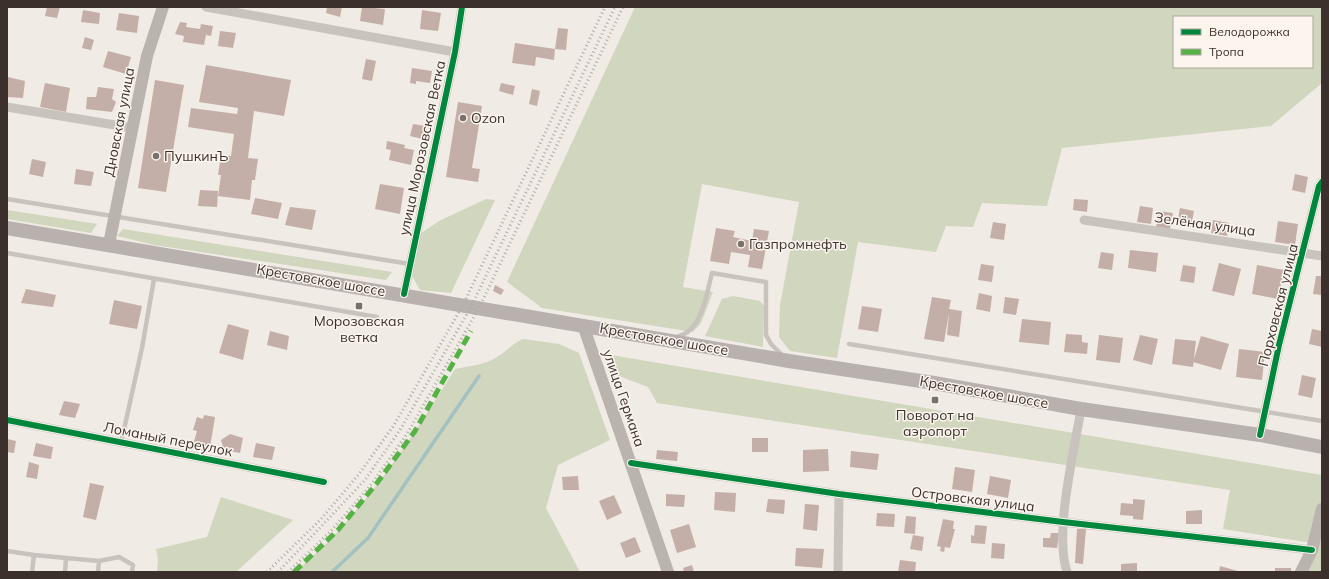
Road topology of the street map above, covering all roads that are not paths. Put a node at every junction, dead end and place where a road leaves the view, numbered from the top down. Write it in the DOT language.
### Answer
graph roads {
  1 [pos="163,7"];
  2 [pos="206,7"];
  3 [pos="462,7"];
  4 [pos="455,52"];
  5 [pos="7,107"];
  6 [pos="133,128"];
  7 [pos="1322,182"];
  8 [pos="7,199"];
  9 [pos="115,216"];
  10 [pos="1084,220"];
  11 [pos="7,228"];
  12 [pos="109,244"];
  13 [pos="1303,253"];
  14 [pos="7,254"];
  15 [pos="1322,256"];
  16 [pos="410,264"];
  17 [pos="154,279"];
  18 [pos="404,294"];
  19 [pos="377,317"];
  20 [pos="583,325"];
  21 [pos="667,340"];
  22 [pos="849,344"];
  23 [pos="788,361"];
  24 [pos="1081,409"];
  25 [pos="1265,412"];
  26 [pos="7,420"];
  27 [pos="1322,421"];
  28 [pos="1260,435"];
  29 [pos="121,442"];
  30 [pos="1322,447"];
  31 [pos="631,463"];
  32 [pos="324,482"];
  33 [pos="839,494"];
  34 [pos="1322,509"];
  35 [pos="1063,522"];
  36 [pos="1312,550"];
  37 [pos="7,551"];
  38 [pos="34,554"];
  39 [pos="66,559"];
  40 [pos="99,561"];
  41 [pos="32,572"];
  42 [pos="65,572"];
  43 [pos="98,572"];
  44 [pos="132,572"];
  45 [pos="668,572"];
  46 [pos="838,572"];
  47 [pos="1067,572"];
  48 [pos="1301,572"];
  1 -- 6 [label="street, Дновская улица"];
  2 -- 4 [label="street"];
  3 -- 4 [label="street, улица Морозовская Ветка"];
  4 -- 16 [label="street, улица Морозовская Ветка"];
  5 -- 6 [label="street"];
  6 -- 9 [label="street, Дновская улица"];
  7 -- 13 [label="street, Порховская улица"];
  8 -- 9 [label="lane"];
  9 -- 12 [label="street, Дновская улица"];
  9 -- 16 [label="lane"];
  10 -- 13 [label="street, Зелёная улица"];
  11 -- 12 [label="main road, Крестовское шоссе"];
  12 -- 18 [label="main road, Крестовское шоссе"];
  13 -- 15 [label="street, Зелёная улица"];
  13 -- 25 [label="street, Порховская улица"];
  14 -- 17 [label="lane"];
  16 -- 18 [label="street, улица Морозовская Ветка"];
  17 -- 19 [label="lane"];
  17 -- 29 [label="lane"];
  18 -- 20 [label="main road, Крестовское шоссе"];
  20 -- 21 [label="main road, Крестовское шоссе"];
  20 -- 31 [label="street, улица Германа"];
  21 -- 23 [label="main road, Крестовское шоссе"];
  21 -- 23 [label="lane"];
  22 -- 25 [label="lane"];
  23 -- 24 [label="main road, Крестовское шоссе"];
  24 -- 28 [label="main road, Крестовское шоссе"];
  24 -- 35 [label="street"];
  25 -- 27 [label="lane"];
  25 -- 28 [label="street, Порховская улица"];
  26 -- 29 [label="street, Ломаный переулок"];
  28 -- 30 [label="main road, Крестовское шоссе"];
  29 -- 32 [label="street, Ломаный переулок"];
  31 -- 33 [label="street, Островская улица"];
  31 -- 45 [label="street, улица Германа"];
  33 -- 35 [label="street, Островская улица"];
  33 -- 46 [label="street"];
  34 -- 36 [label="street"];
  35 -- 36 [label="street, Островская улица"];
  35 -- 47 [label="street"];
  36 -- 48 [label="street"];
  37 -- 38 [label="lane"];
  38 -- 39 [label="lane"];
  38 -- 41 [label="lane"];
  39 -- 40 [label="lane"];
  39 -- 42 [label="lane"];
  40 -- 43 [label="lane"];
  40 -- 44 [label="lane"];
}
